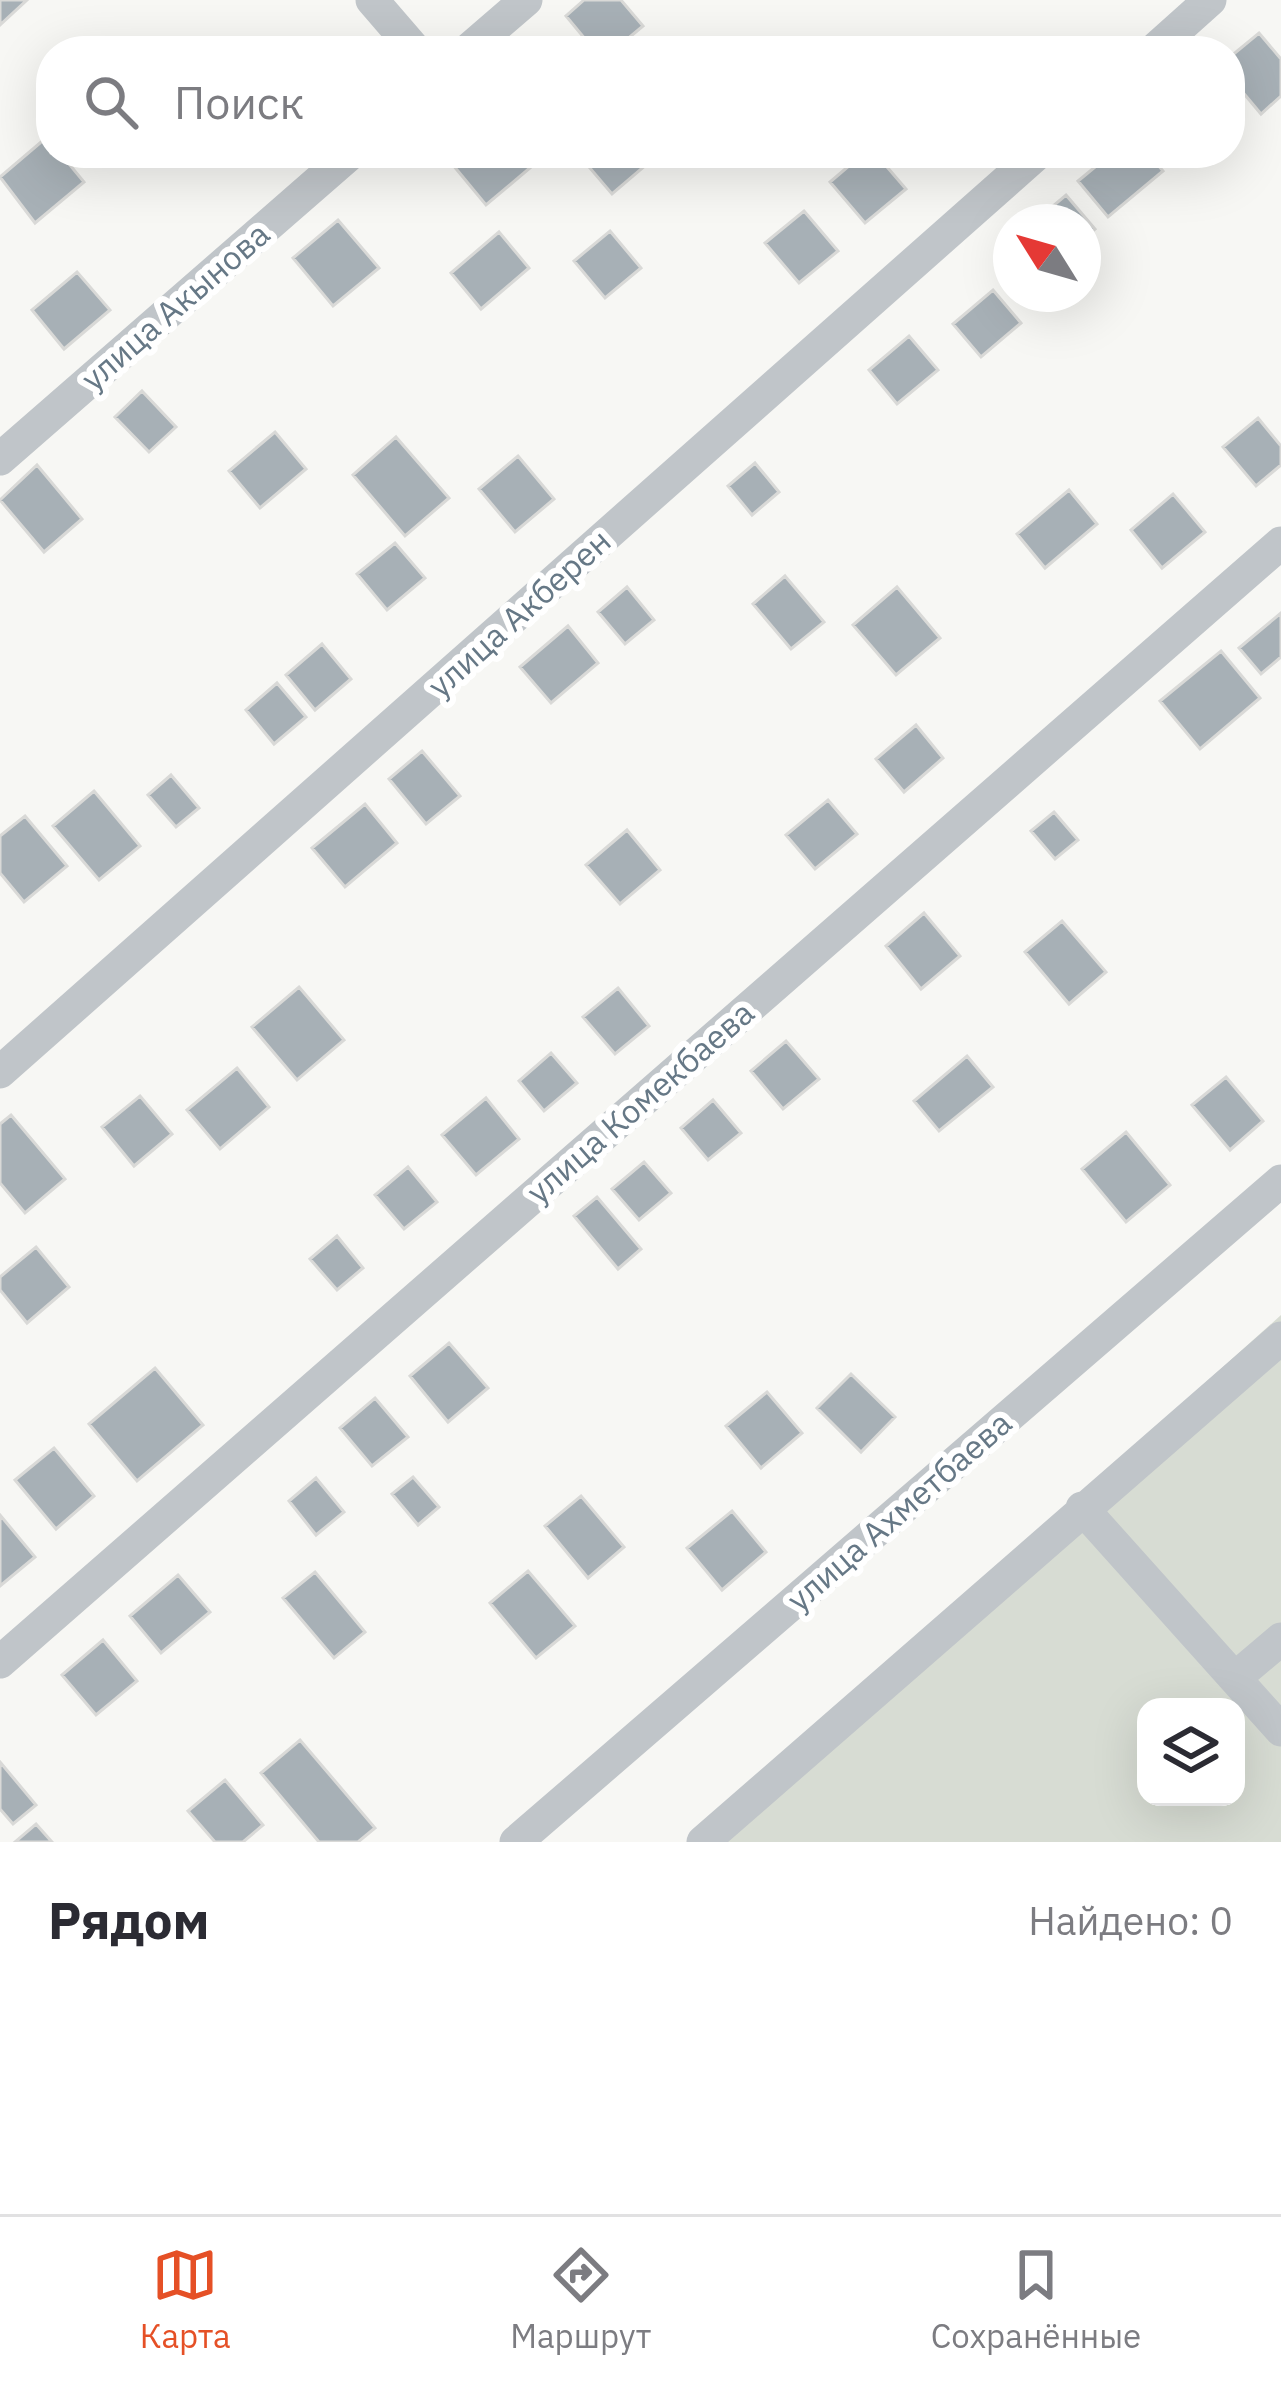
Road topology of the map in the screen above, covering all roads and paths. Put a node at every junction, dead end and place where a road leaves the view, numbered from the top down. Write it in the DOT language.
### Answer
graph roads {
  1 [pos="372,0"];
  2 [pos="526,0"];
  3 [pos="1210,0"];
  4 [pos="403,36"];
  5 [pos="484,36"];
  6 [pos="1170,36"];
  7 [pos="334,168"];
  8 [pos="1020,168"];
  9 [pos="0,459"];
  10 [pos="1281,543"];
  11 [pos="0,1072"];
  12 [pos="1281,1180"];
  13 [pos="1281,1337"];
  14 [pos="1082,1508"];
  15 [pos="1281,1639"];
  16 [pos="0,1662"];
  17 [pos="1235,1678"];
  18 [pos="1281,1730"];
  19 [pos="516,1842"];
  20 [pos="703,1842"];
  1 -- 4 [label="street"];
  2 -- 5 [label="street"];
  3 -- 6 [label="street"];
  7 -- 9 [label="street, улица Акынова"];
  8 -- 11 [label="street, улица Акберен"];
  10 -- 16 [label="street, улица Комекбаева"];
  12 -- 19 [label="street, улица Ахметбаева"];
  13 -- 14 [label="street"];
  14 -- 17 [label="street"];
  14 -- 20 [label="street"];
  15 -- 17 [label="street"];
  17 -- 18 [label="street"];
}
